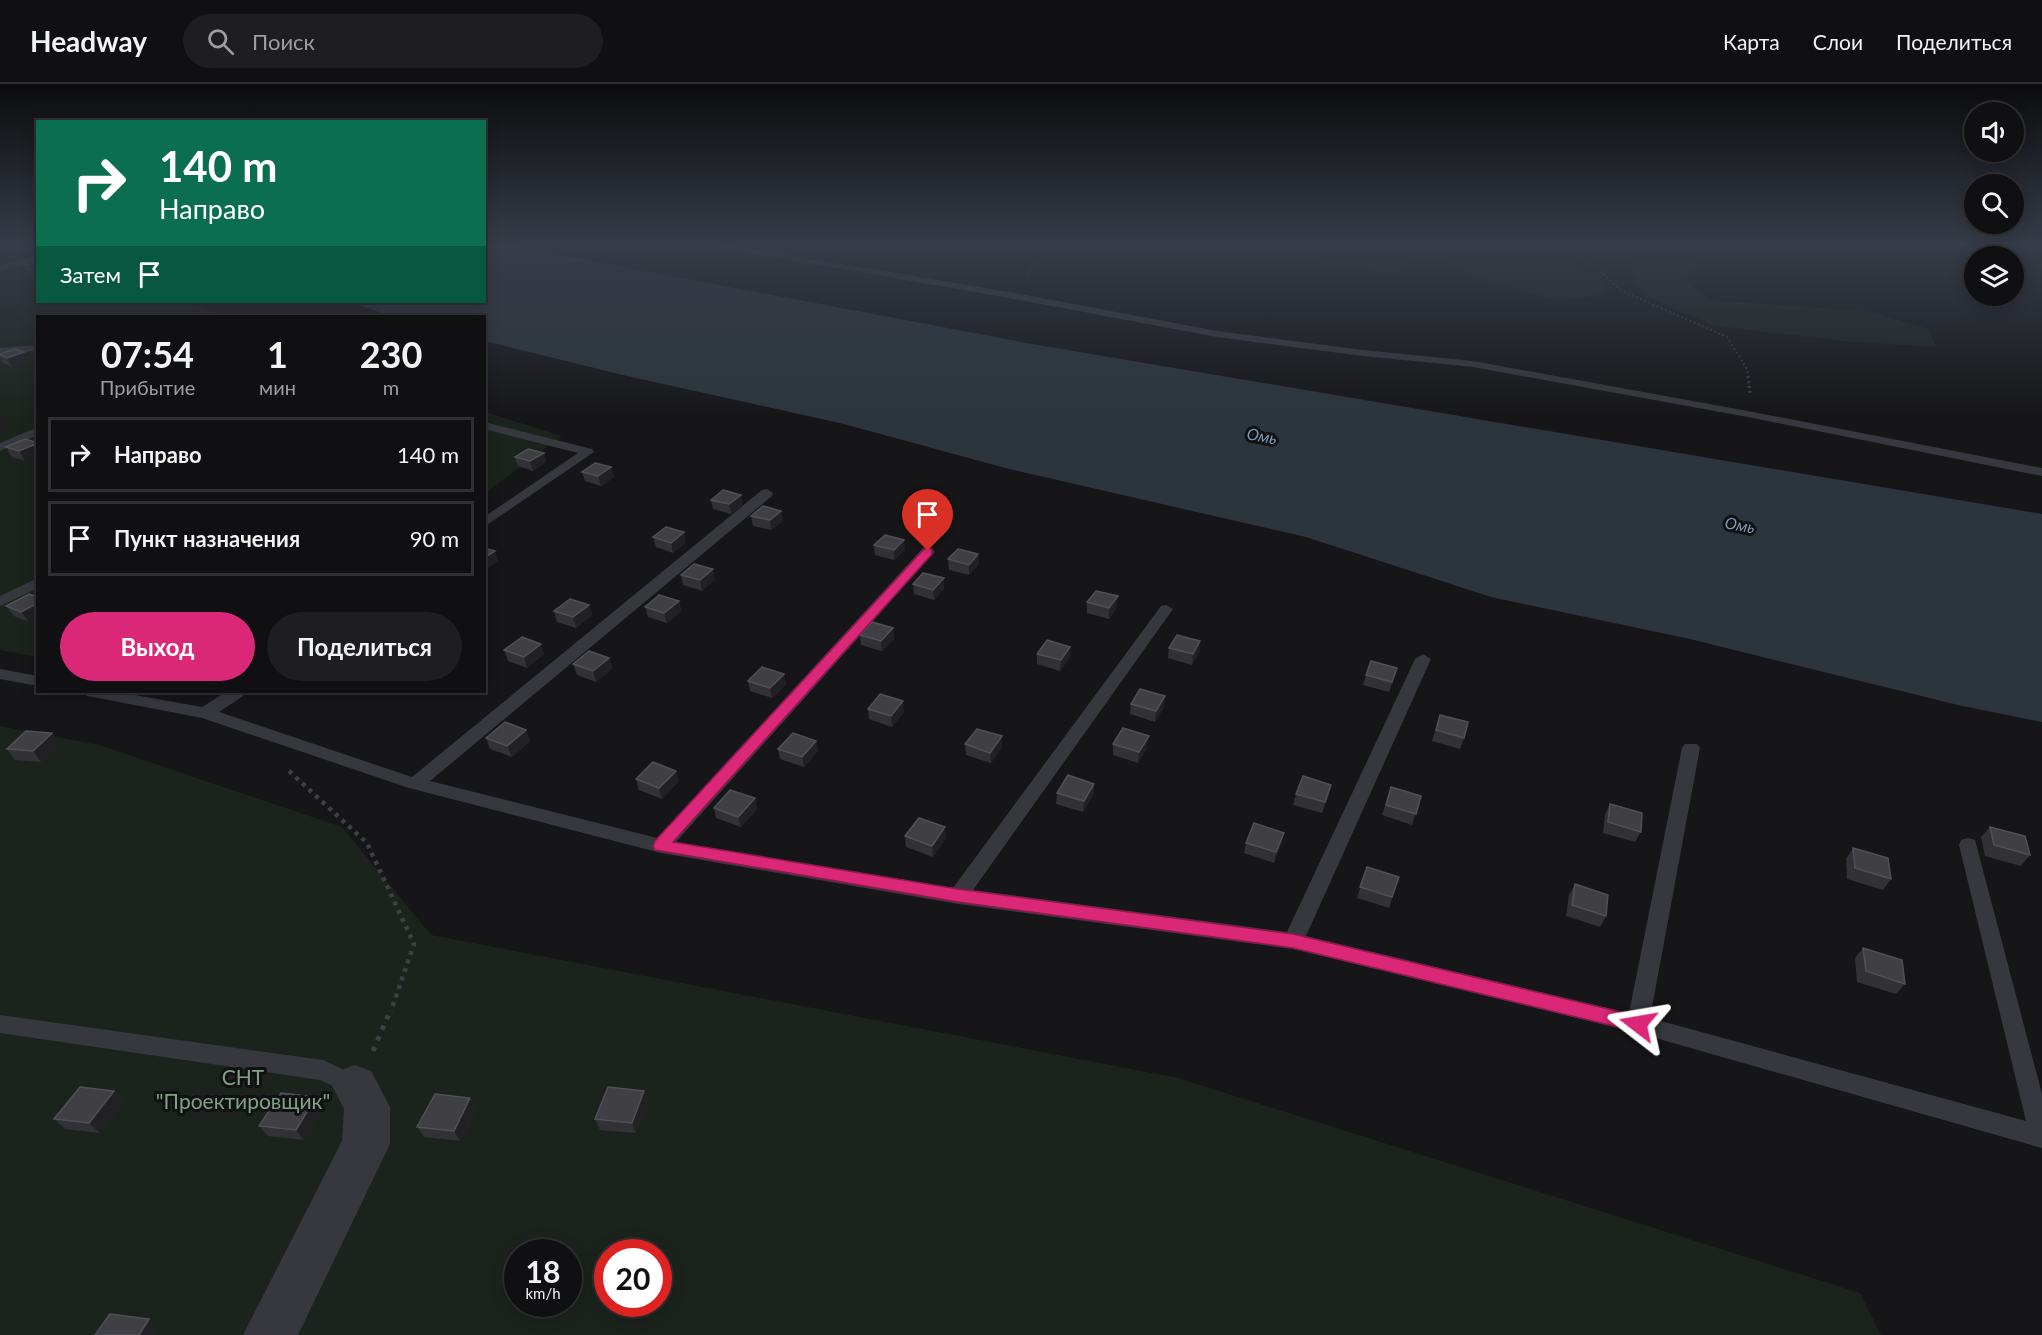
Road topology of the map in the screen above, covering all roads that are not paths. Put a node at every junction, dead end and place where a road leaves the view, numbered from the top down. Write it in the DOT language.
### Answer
graph roads {
  1 [pos="1049,302"];
  2 [pos="36,348"];
  3 [pos="0,351"];
  4 [pos="486,425"];
  5 [pos="36,431"];
  6 [pos="0,447"];
  7 [pos="2042,472"];
  8 [pos="767,493"];
  9 [pos="486,522"];
  10 [pos="928,551"];
  11 [pos="36,583"];
  12 [pos="0,602"];
  13 [pos="1166,609"];
  14 [pos="1423,659"];
  15 [pos="0,674"];
  16 [pos="36,681"];
  17 [pos="98,693"];
  18 [pos="235,693"];
  19 [pos="205,713"];
  20 [pos="1691,748"];
  21 [pos="415,784"];
  22 [pos="1968,845"];
  23 [pos="660,846"];
  24 [pos="958,896"];
  25 [pos="1293,941"];
  26 [pos="0,1024"];
  27 [pos="1638,1024"];
  28 [pos="355,1086"];
  29 [pos="2042,1137"];
  30 [pos="270,1335"];
  1 -- 7 [label="lane"];
  2 -- 3 [label="lane"];
  4 -- 9 [label="lane"];
  5 -- 6 [label="lane"];
  8 -- 21 [label="lane"];
  10 -- 23 [label="lane"];
  11 -- 12 [label="lane"];
  13 -- 24 [label="lane"];
  14 -- 25 [label="lane"];
  15 -- 16 [label="lane"];
  17 -- 19 [label="lane"];
  18 -- 19 [label="lane"];
  19 -- 21 [label="lane"];
  20 -- 27 [label="lane"];
  21 -- 23 [label="lane"];
  22 -- 29 [label="lane"];
  23 -- 24 [label="lane"];
  24 -- 25 [label="lane"];
  25 -- 27 [label="lane"];
  26 -- 28 [label="lane"];
  27 -- 29 [label="lane"];
  28 -- 30 [label="street"];
}
